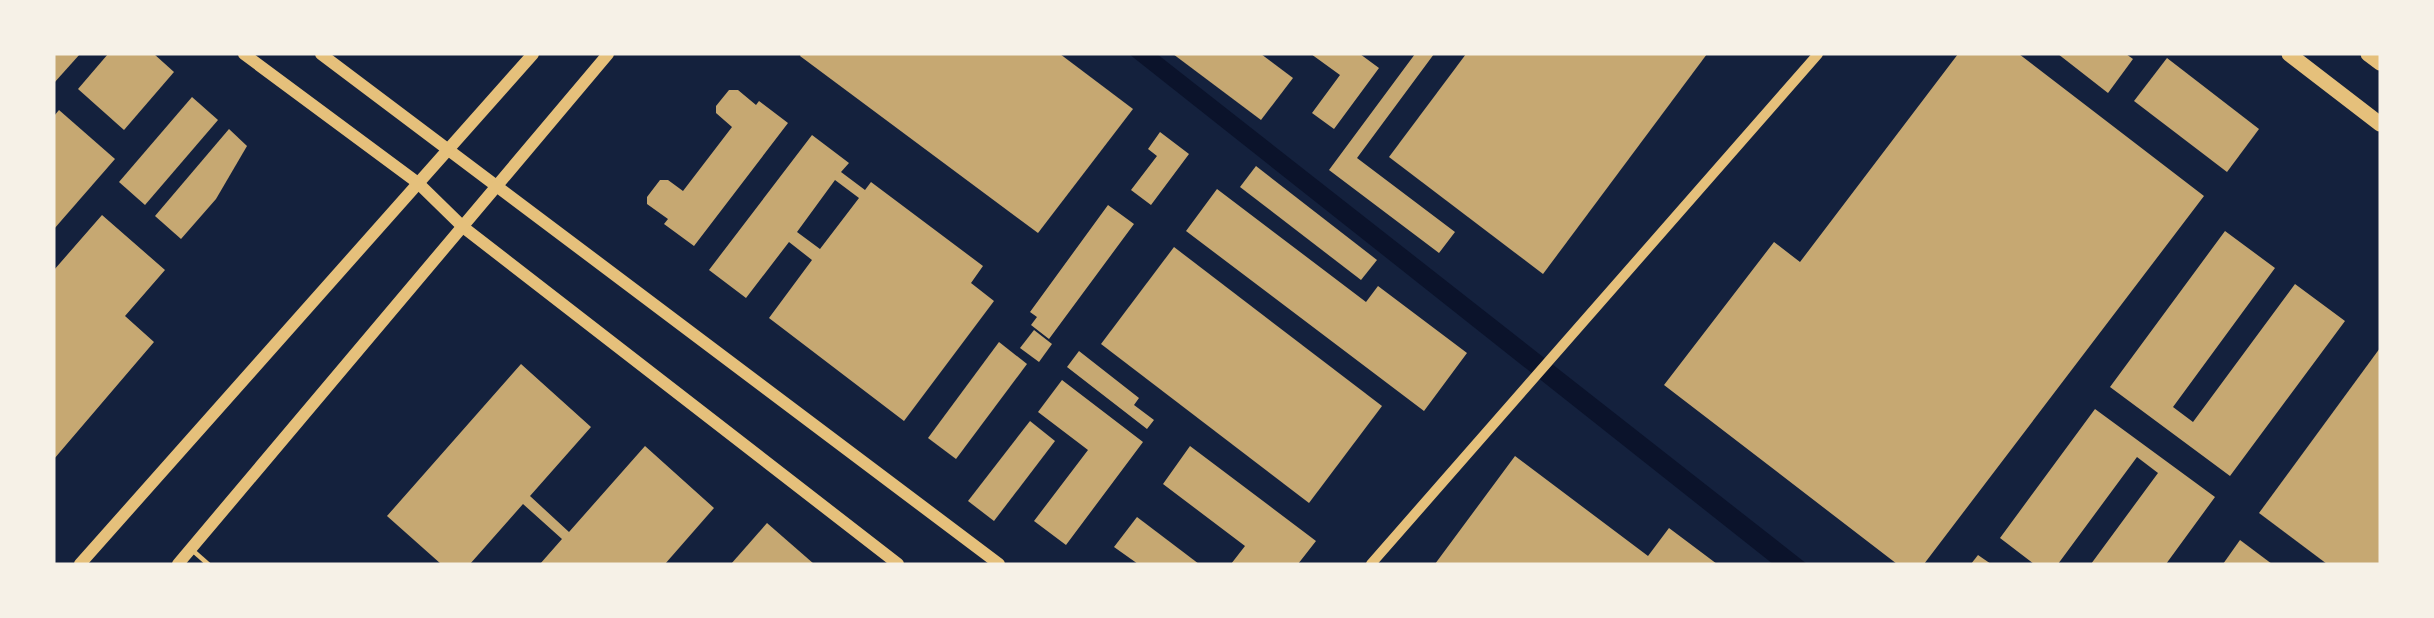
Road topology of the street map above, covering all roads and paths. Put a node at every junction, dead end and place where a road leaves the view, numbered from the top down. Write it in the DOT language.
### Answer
graph roads {
  1 [pos="244,54"];
  2 [pos="321,54"];
  3 [pos="532,54"];
  4 [pos="608,54"];
  5 [pos="1818,54"];
  6 [pos="2289,54"];
  7 [pos="2368,54"];
  8 [pos="2380,63"];
  9 [pos="2380,124"];
  10 [pos="447,150"];
  11 [pos="418,183"];
  12 [pos="495,187"];
  13 [pos="463,227"];
  14 [pos="191,549"];
  15 [pos="80,564"];
  16 [pos="178,564"];
  17 [pos="208,564"];
  18 [pos="898,564"];
  19 [pos="999,564"];
  20 [pos="1371,564"];
  1 -- 11 [label="main road"];
  2 -- 10 [label="main road"];
  3 -- 10 [label="main road"];
  4 -- 12 [label="main road"];
  5 -- 20 [label="street"];
  6 -- 9 [label="main road"];
  7 -- 8 [label="main road"];
  10 -- 11 [label="main road"];
  10 -- 12 [label="main road"];
  11 -- 13 [label="main road"];
  11 -- 15 [label="main road"];
  12 -- 13 [label="main road"];
  12 -- 19 [label="main road"];
  13 -- 14 [label="main road"];
  13 -- 18 [label="main road"];
  14 -- 16 [label="main road"];
  14 -- 17 [label="lane"];
}
